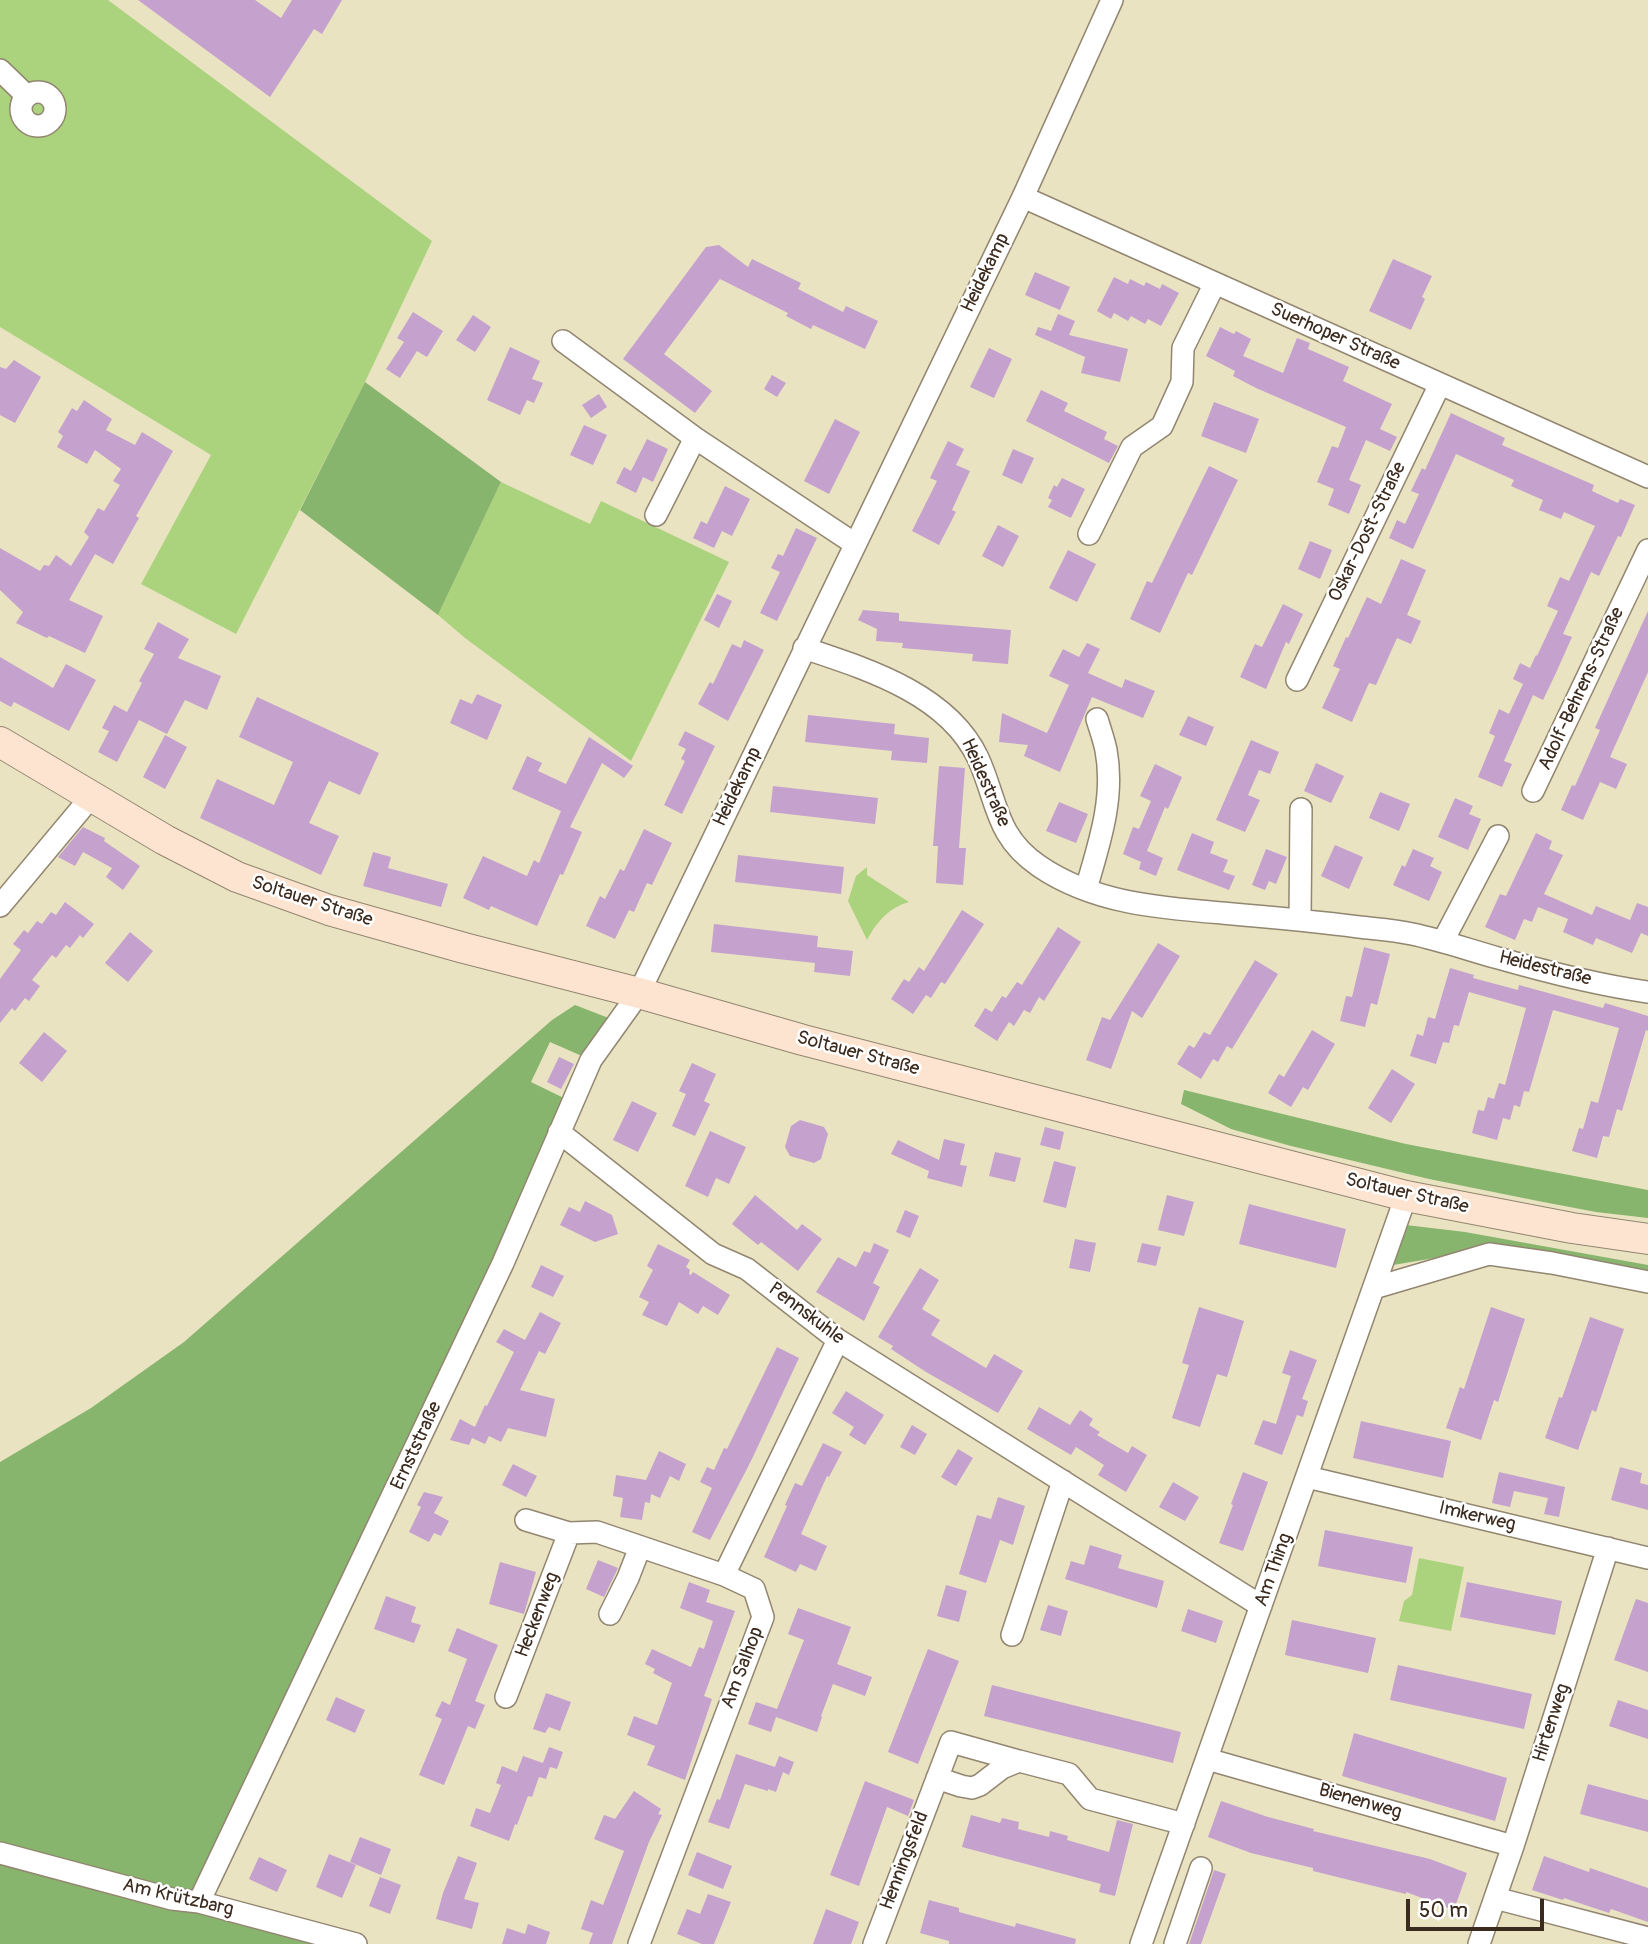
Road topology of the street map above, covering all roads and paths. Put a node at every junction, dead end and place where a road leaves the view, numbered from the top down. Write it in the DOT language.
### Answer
graph roads {
  1 [pos="1112,0"];
  2 [pos="0,70"];
  3 [pos="27,96"];
  4 [pos="1023,197"];
  5 [pos="1215,283"];
  6 [pos="563,341"];
  7 [pos="1440,384"];
  8 [pos="695,438"];
  9 [pos="1648,477"];
  10 [pos="656,515"];
  11 [pos="1089,534"];
  12 [pos="855,544"];
  13 [pos="1648,550"];
  14 [pos="804,648"];
  15 [pos="1297,680"];
  16 [pos="1097,719"];
  17 [pos="0,742"];
  18 [pos="1533,791"];
  19 [pos="91,797"];
  20 [pos="1301,809"];
  21 [pos="1498,835"];
  22 [pos="1086,889"];
  23 [pos="0,906"];
  24 [pos="1300,920"];
  25 [pos="1443,940"];
  26 [pos="1648,992"];
  27 [pos="639,993"];
  28 [pos="559,1132"];
  29 [pos="1406,1196"];
  30 [pos="1648,1239"];
  31 [pos="1648,1282"];
  32 [pos="1374,1288"];
  33 [pos="838,1340"];
  34 [pos="1307,1477"];
  35 [pos="1063,1481"];
  36 [pos="526,1520"];
  37 [pos="569,1533"];
  38 [pos="640,1547"];
  39 [pos="1608,1548"];
  40 [pos="1648,1558"];
  41 [pos="724,1575"];
  42 [pos="1261,1606"];
  43 [pos="610,1614"];
  44 [pos="1012,1635"];
  45 [pos="506,1697"];
  46 [pos="1207,1759"];
  47 [pos="1019,1761"];
  48 [pos="937,1778"];
  49 [pos="1184,1824"];
  50 [pos="1513,1846"];
  51 [pos="0,1853"];
  52 [pos="1201,1868"];
  53 [pos="1495,1898"];
  54 [pos="199,1902"];
  55 [pos="1648,1938"];
  56 [pos="356,1944"];
  57 [pos="639,1944"];
  58 [pos="874,1944"];
  59 [pos="1141,1944"];
  60 [pos="1175,1944"];
  61 [pos="1479,1944"];
  1 -- 4 [label="street, Heidekamp"];
  2 -- 3 [label="street"];
  4 -- 5 [label="street, Suerhoper Straße"];
  4 -- 12 [label="street, Heidekamp"];
  5 -- 7 [label="street, Suerhoper Straße"];
  5 -- 11 [label="street"];
  6 -- 8 [label="street"];
  7 -- 9 [label="street, Suerhoper Straße"];
  7 -- 15 [label="street, Oskar-Dost-Straße"];
  8 -- 10 [label="street"];
  8 -- 12 [label="street"];
  12 -- 14 [label="street, Heidekamp"];
  13 -- 18 [label="street, Adolf-Behrens-Straße"];
  14 -- 22 [label="street, Heidestraße"];
  14 -- 27 [label="street, Heidekamp"];
  16 -- 22 [label="street"];
  17 -- 19 [label="main road, Soltauer Straße"];
  19 -- 23 [label="street"];
  19 -- 27 [label="main road, Soltauer Straße"];
  20 -- 24 [label="street"];
  21 -- 25 [label="street"];
  22 -- 24 [label="street, Heidestraße"];
  24 -- 25 [label="street, Heidestraße"];
  25 -- 26 [label="street, Heidestraße"];
  27 -- 28 [label="street, Ernststraße"];
  27 -- 29 [label="main road, Soltauer Straße"];
  28 -- 33 [label="street, Pennskuhle"];
  28 -- 54 [label="street, Ernststraße"];
  29 -- 30 [label="main road, Soltauer Straße"];
  29 -- 32 [label="street, Am Thing"];
  31 -- 32 [label="street"];
  32 -- 34 [label="street, Am Thing"];
  33 -- 35 [label="street, Pennskuhle"];
  33 -- 41 [label="street"];
  34 -- 39 [label="street, Imkerweg"];
  34 -- 42 [label="street, Am Thing"];
  35 -- 42 [label="street, Pennskuhle"];
  35 -- 44 [label="street"];
  36 -- 37 [label="street"];
  37 -- 38 [label="street"];
  37 -- 45 [label="street, Heckenweg"];
  38 -- 41 [label="street"];
  38 -- 43 [label="street"];
  39 -- 40 [label="street, Imkerweg"];
  39 -- 50 [label="street, Hirtenweg"];
  41 -- 57 [label="street, Am Salhop"];
  42 -- 46 [label="street, Am Thing"];
  46 -- 49 [label="street, Am Thing"];
  46 -- 50 [label="street, Bienenweg"];
  47 -- 48 [label="street"];
  47 -- 48 [label="street, Henningsfeld"];
  47 -- 49 [label="street, Henningsfeld"];
  48 -- 58 [label="street, Henningsfeld"];
  49 -- 59 [label="street, Am Thing"];
  50 -- 53 [label="street, Hirtenweg"];
  51 -- 54 [label="street, Am Krützbarg"];
  52 -- 60 [label="street"];
  53 -- 55 [label="street"];
  53 -- 61 [label="street, Hirtenweg"];
  54 -- 56 [label="street, Am Krützbarg"];
}
